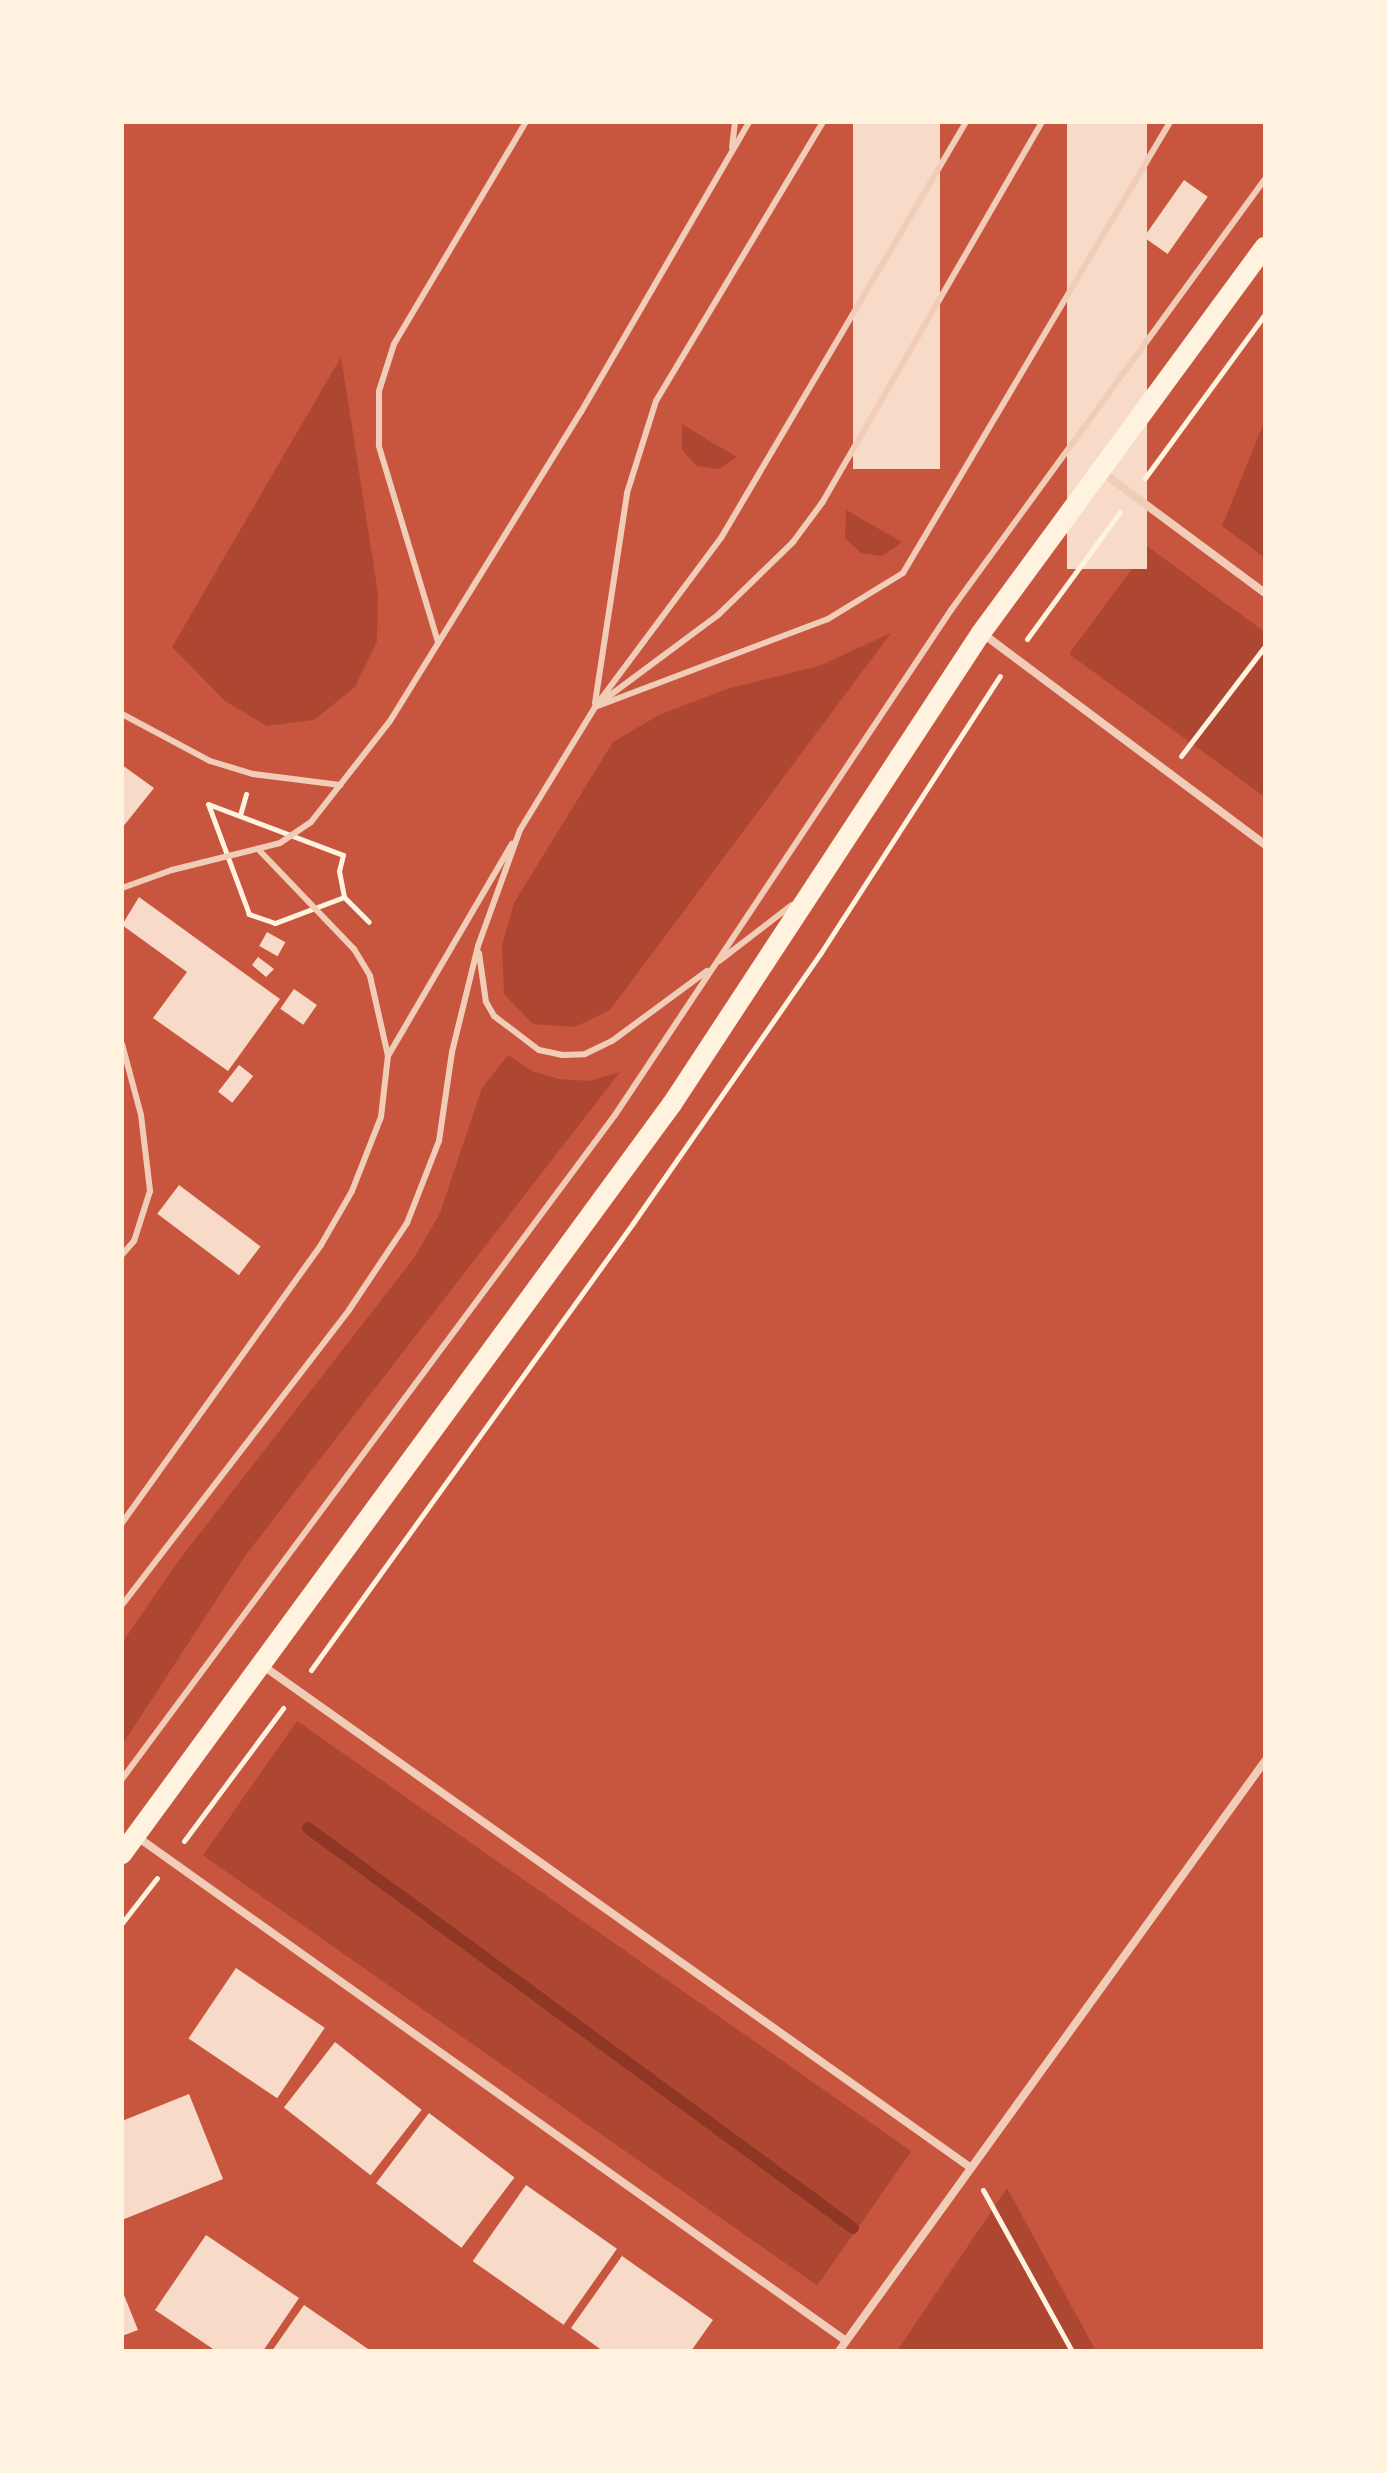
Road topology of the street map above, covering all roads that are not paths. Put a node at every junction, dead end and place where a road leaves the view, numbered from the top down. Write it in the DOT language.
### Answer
graph roads {
  1 [pos="526,122"];
  2 [pos="735,122"];
  3 [pos="749,122"];
  4 [pos="823,122"];
  5 [pos="966,122"];
  6 [pos="1042,122"];
  7 [pos="1170,122"];
  8 [pos="732,151"];
  9 [pos="1265,179"];
  10 [pos="1265,247"];
  11 [pos="1101,472"];
  12 [pos="1265,593"];
  13 [pos="981,633"];
  14 [pos="438,642"];
  15 [pos="595,707"];
  16 [pos="122,714"];
  17 [pos="340,785"];
  18 [pos="520,830"];
  19 [pos="1265,845"];
  20 [pos="258,849"];
  21 [pos="122,888"];
  22 [pos="814,888"];
  23 [pos="478,946"];
  24 [pos="713,966"];
  25 [pos="122,1044"];
  26 [pos="388,1056"];
  27 [pos="122,1255"];
  28 [pos="122,1523"];
  29 [pos="122,1605"];
  30 [pos="262,1665"];
  31 [pos="1265,1761"];
  32 [pos="122,1779"];
  33 [pos="136,1836"];
  34 [pos="122,1854"];
  35 [pos="971,2168"];
  36 [pos="846,2341"];
  37 [pos="839,2351"];
  1 -- 14 [label="lane"];
  2 -- 8 [label="lane"];
  3 -- 8 [label="lane"];
  4 -- 15 [label="lane"];
  5 -- 15 [label="lane"];
  6 -- 15 [label="lane"];
  7 -- 15 [label="lane"];
  8 -- 14 [label="lane"];
  9 -- 24 [label="lane"];
  10 -- 11 [label="main road"];
  11 -- 12 [label="street"];
  11 -- 13 [label="main road"];
  13 -- 19 [label="street"];
  13 -- 22 [label="main road"];
  14 -- 17 [label="lane"];
  15 -- 18 [label="lane"];
  16 -- 17 [label="lane"];
  17 -- 20 [label="lane"];
  18 -- 23 [label="lane"];
  18 -- 26 [label="lane"];
  20 -- 21 [label="lane"];
  20 -- 26 [label="lane"];
  22 -- 24 [label="lane"];
  22 -- 30 [label="main road"];
  23 -- 24 [label="lane"];
  23 -- 29 [label="lane"];
  24 -- 32 [label="lane"];
  25 -- 27 [label="lane"];
  26 -- 28 [label="lane"];
  30 -- 33 [label="main road"];
  30 -- 35 [label="street"];
  31 -- 35 [label="street"];
  33 -- 34 [label="main road"];
  33 -- 36 [label="street"];
  35 -- 36 [label="street"];
  36 -- 37 [label="street"];
}
